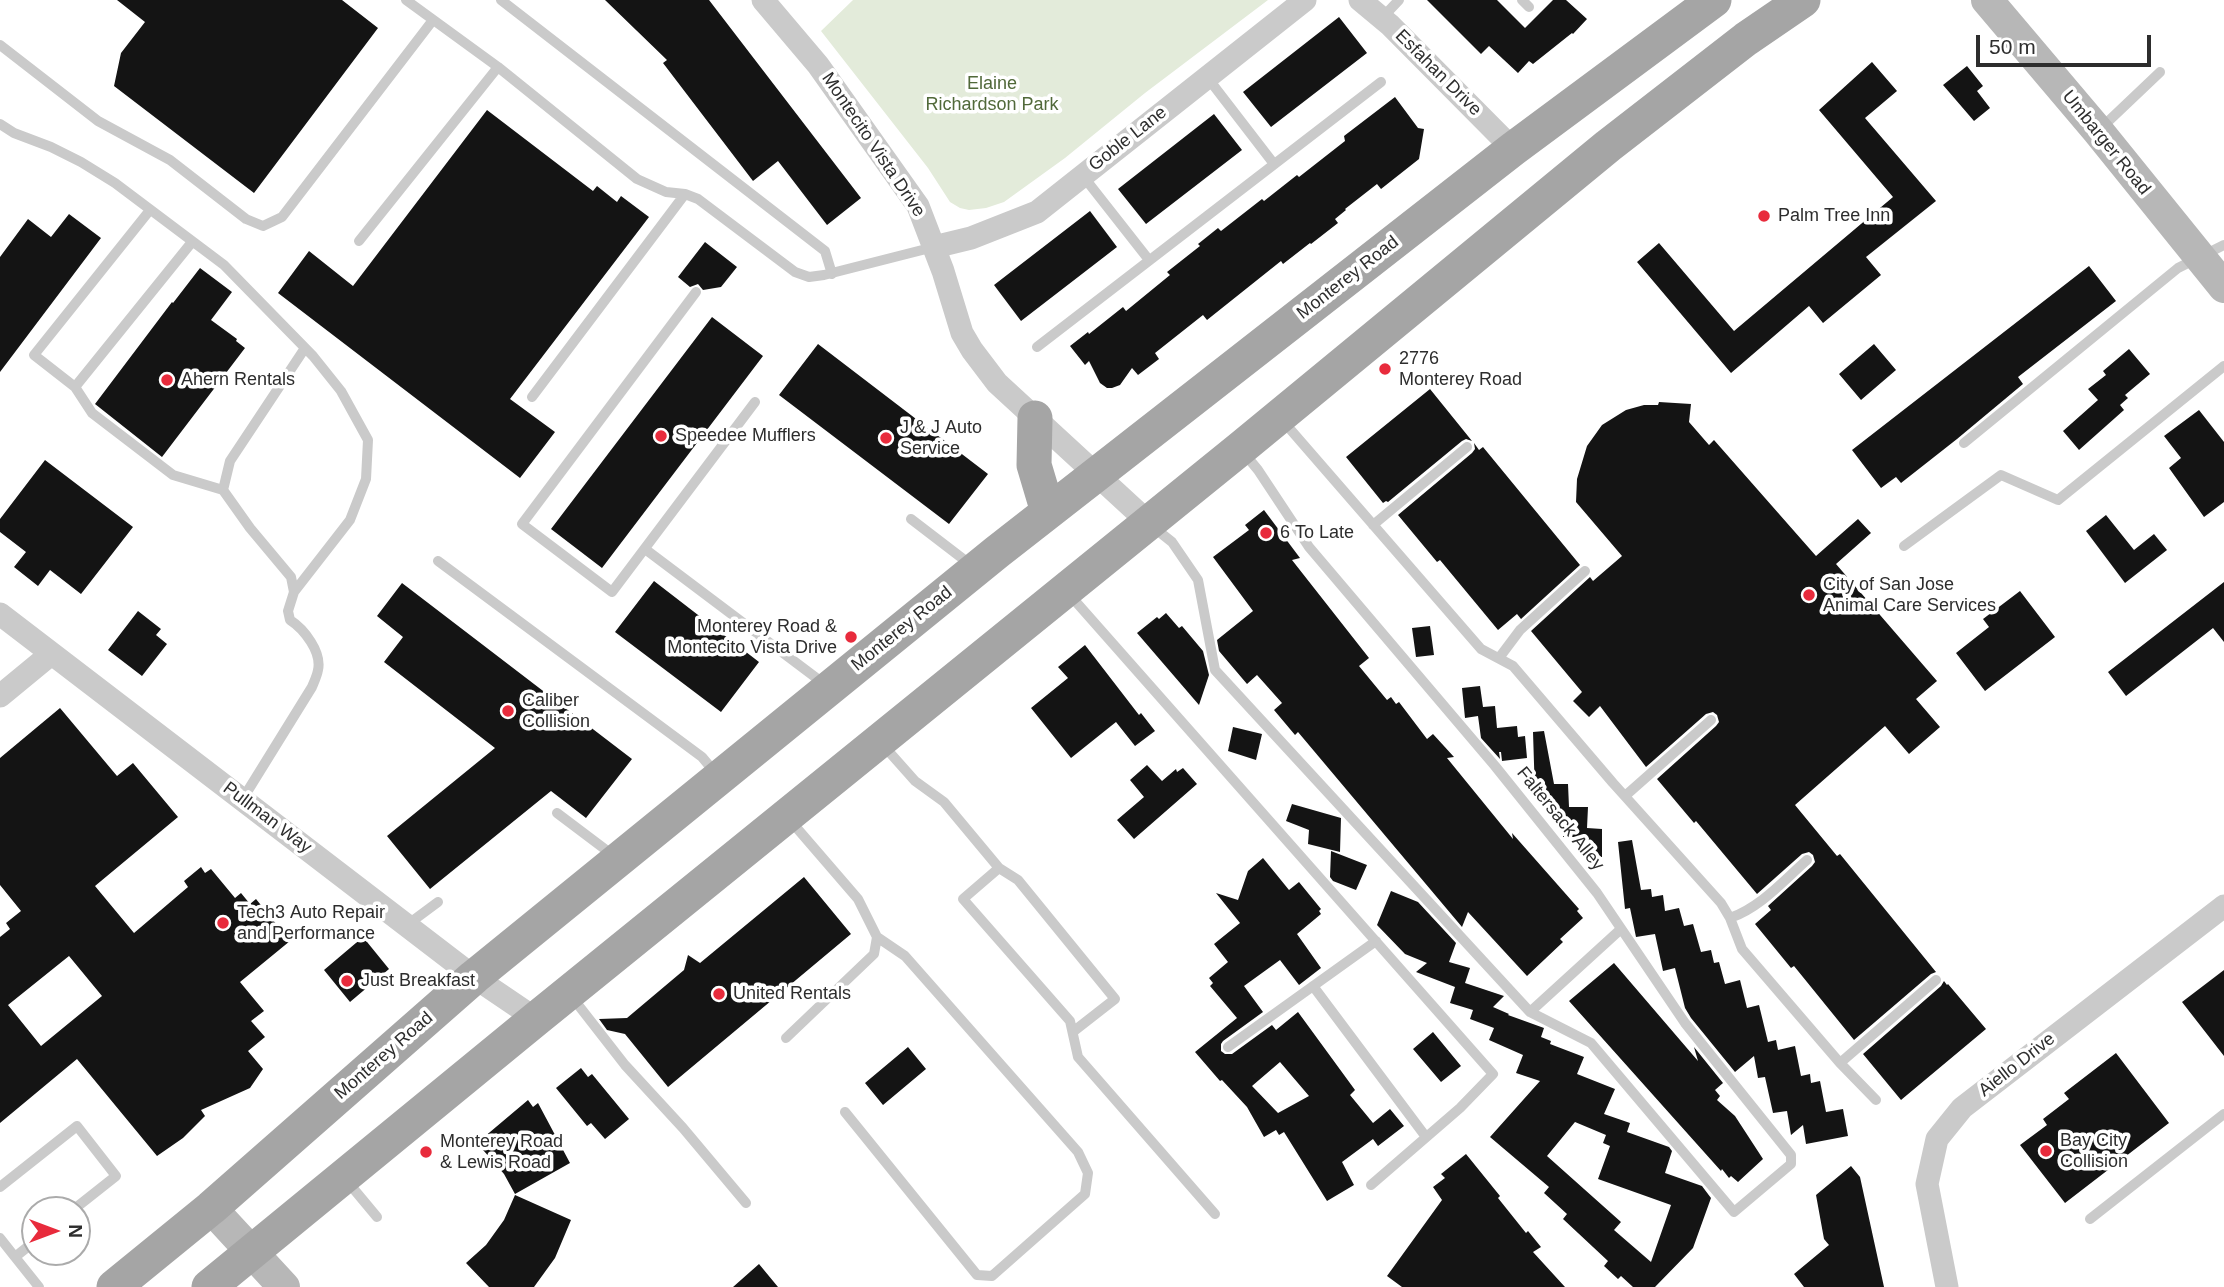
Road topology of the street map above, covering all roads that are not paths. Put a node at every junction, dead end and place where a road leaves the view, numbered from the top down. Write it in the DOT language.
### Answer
graph roads {
  1 [pos="406,0"];
  2 [pos="501,0"];
  3 [pos="763,0"];
  4 [pos="1305,0"];
  5 [pos="1360,0"];
  6 [pos="1399,0"];
  7 [pos="1714,0"];
  8 [pos="1803,0"];
  9 [pos="1987,0"];
  10 [pos="1382,18"];
  11 [pos="433,20"];
  12 [pos="0,45"];
  13 [pos="498,67"];
  14 [pos="2160,72"];
  15 [pos="1207,77"];
  16 [pos="1381,82"];
  17 [pos="1,128"];
  18 [pos="2098,131"];
  19 [pos="1513,149"];
  20 [pos="1274,164"];
  21 [pos="1083,176"];
  22 [pos="685,194"];
  23 [pos="150,210"];
  24 [pos="359,241"];
  25 [pos="192,242"];
  26 [pos="934,247"];
  27 [pos="2212,251"];
  28 [pos="1149,261"];
  29 [pos="832,274"];
  30 [pos="2224,287"];
  31 [pos="696,292"];
  32 [pos="1037,347"];
  33 [pos="305,348"];
  34 [pos="2224,366"];
  35 [pos="75,387"];
  36 [pos="532,397"];
  37 [pos="755,402"];
  38 [pos="1279,416"];
  39 [pos="1035,418"];
  40 [pos="1964,443"];
  41 [pos="1467,447"];
  42 [pos="1241,448"];
  43 [pos="1097,475"];
  44 [pos="223,490"];
  45 [pos="1048,512"];
  46 [pos="911,519"];
  47 [pos="1147,522"];
  48 [pos="1373,525"];
  49 [pos="1904,546"];
  50 [pos="645,549"];
  51 [pos="438,561"];
  52 [pos="976,569"];
  53 [pos="1584,571"];
  54 [pos="1065,589"];
  55 [pos="294,592"];
  56 [pos="0,614"];
  57 [pos="51,654"];
  58 [pos="1499,659"];
  59 [pos="829,688"];
  60 [pos="0,696"];
  61 [pos="1711,720"];
  62 [pos="879,740"];
  63 [pos="719,778"];
  64 [pos="1625,796"];
  65 [pos="242,800"];
  66 [pos="557,813"];
  67 [pos="786,816"];
  68 [pos="619,859"];
  69 [pos="1807,860"];
  70 [pos="999,868"];
  71 [pos="438,902"];
  72 [pos="2224,906"];
  73 [pos="1730,918"];
  74 [pos="407,925"];
  75 [pos="1621,929"];
  76 [pos="877,937"];
  77 [pos="1376,941"];
  78 [pos="474,976"];
  79 [pos="1936,980"];
  80 [pos="1312,986"];
  81 [pos="568,992"];
  82 [pos="1530,1012"];
  83 [pos="536,1019"];
  84 [pos="1074,1031"];
  85 [pos="786,1038"];
  86 [pos="1228,1047"];
  87 [pos="1840,1063"];
  88 [pos="1876,1100"];
  89 [pos="845,1112"];
  90 [pos="2224,1114"];
  91 [pos="1426,1137"];
  92 [pos="343,1176"];
  93 [pos="1371,1185"];
  94 [pos="0,1187"];
  95 [pos="91,1196"];
  96 [pos="746,1203"];
  97 [pos="211,1208"];
  98 [pos="1215,1214"];
  99 [pos="377,1217"];
  100 [pos="2090,1219"];
  101 [pos="0,1238"];
  102 [pos="251,1251"];
  103 [pos="21,1252"];
  104 [pos="15,1257"];
  105 [pos="39,1287"];
  106 [pos="114,1287"];
  107 [pos="209,1287"];
  108 [pos="284,1287"];
  109 [pos="1947,1287"];
  1 -- 11 [label="lane"];
  2 -- 29 [label="lane"];
  3 -- 26 [label="street, Montecito Vista Drive"];
  4 -- 15 [label="street, Goble Lane"];
  5 -- 10 [label="street, Esfahan Drive"];
  6 -- 10 [label="lane"];
  7 -- 19 [label="main road, Monterey Road"];
  8 -- 38 [label="main road"];
  9 -- 18 [label="street, Umbarger Road"];
  10 -- 19 [label="street, Esfahan Drive"];
  11 -- 12 [label="lane"];
  11 -- 13 [label="lane"];
  13 -- 22 [label="lane"];
  13 -- 24 [label="lane"];
  14 -- 18 [label="lane"];
  15 -- 20 [label="lane"];
  15 -- 21 [label="street, Goble Lane"];
  16 -- 20 [label="lane"];
  17 -- 23 [label="lane"];
  18 -- 27 [label="street, Umbarger Road"];
  19 -- 43 [label="main road, Monterey Road"];
  20 -- 28 [label="lane"];
  21 -- 26 [label="street, Goble Lane"];
  21 -- 28 [label="lane"];
  22 -- 29 [label="lane"];
  22 -- 36 [label="lane"];
  23 -- 25 [label="lane"];
  23 -- 35 [label="lane"];
  25 -- 33 [label="lane"];
  25 -- 35 [label="lane"];
  26 -- 29 [label="lane"];
  26 -- 39 [label="street, Montecito Vista Drive"];
  27 -- 30 [label="street, Umbarger Road"];
  27 -- 40 [label="lane"];
  28 -- 32 [label="lane"];
  31 -- 50 [label="lane"];
  33 -- 44 [label="lane"];
  33 -- 55 [label="lane"];
  34 -- 49 [label="lane"];
  35 -- 44 [label="lane"];
  37 -- 50 [label="lane"];
  38 -- 42 [label="main road"];
  38 -- 48 [label="lane"];
  39 -- 43 [label="street, Montecito Vista Drive"];
  39 -- 45 [label="main road"];
  41 -- 48 [label="lane"];
  42 -- 47 [label="main road"];
  42 -- 75 [label="lane, Faltersack Alley"];
  43 -- 45 [label="main road, Monterey Road"];
  43 -- 47 [label="street, Montecito Vista Drive"];
  44 -- 55 [label="lane"];
  45 -- 52 [label="main road, Monterey Road"];
  46 -- 52 [label="lane"];
  47 -- 54 [label="main road"];
  47 -- 82 [label="lane"];
  48 -- 58 [label="lane"];
  50 -- 59 [label="lane"];
  51 -- 63 [label="lane"];
  52 -- 59 [label="main road, Monterey Road"];
  53 -- 58 [label="lane"];
  54 -- 62 [label="main road"];
  54 -- 77 [label="lane"];
  55 -- 65 [label="lane"];
  56 -- 57 [label="street, Pullman Way"];
  57 -- 60 [label="street"];
  57 -- 65 [label="street, Pullman Way"];
  58 -- 64 [label="lane"];
  59 -- 63 [label="main road, Monterey Road"];
  61 -- 64 [label="lane"];
  62 -- 67 [label="main road"];
  62 -- 70 [label="lane"];
  63 -- 68 [label="main road, Monterey Road"];
  64 -- 73 [label="lane"];
  65 -- 74 [label="street, Pullman Way"];
  66 -- 68 [label="lane"];
  67 -- 76 [label="lane"];
  67 -- 81 [label="main road"];
  68 -- 78 [label="main road, Monterey Road"];
  69 -- 73 [label="lane"];
  70 -- 84 [label="lane"];
  70 -- 84 [label="lane"];
  71 -- 74 [label="lane"];
  72 -- 109 [label="street, Aiello Drive"];
  73 -- 87 [label="lane"];
  74 -- 78 [label="street, Pullman Way"];
  75 -- 82 [label="lane"];
  75 -- 82 [label="lane, Faltersack Alley"];
  76 -- 85 [label="lane"];
  76 -- 89 [label="lane"];
  77 -- 80 [label="lane"];
  77 -- 91 [label="lane"];
  78 -- 83 [label="street, Pullman Way"];
  78 -- 97 [label="main road, Monterey Road"];
  79 -- 87 [label="lane"];
  80 -- 86 [label="lane"];
  80 -- 91 [label="lane"];
  81 -- 83 [label="main road"];
  81 -- 96 [label="lane"];
  83 -- 92 [label="main road"];
  84 -- 98 [label="lane"];
  87 -- 88 [label="lane"];
  90 -- 100 [label="lane"];
  91 -- 93 [label="lane"];
  92 -- 99 [label="lane"];
  92 -- 102 [label="main road"];
  94 -- 95 [label="lane"];
  97 -- 102 [label="street"];
  97 -- 106 [label="main road, Monterey Road"];
  101 -- 104 [label="lane"];
  102 -- 107 [label="main road"];
  102 -- 108 [label="street"];
  103 -- 104 [label="lane"];
  104 -- 105 [label="lane"];
}
